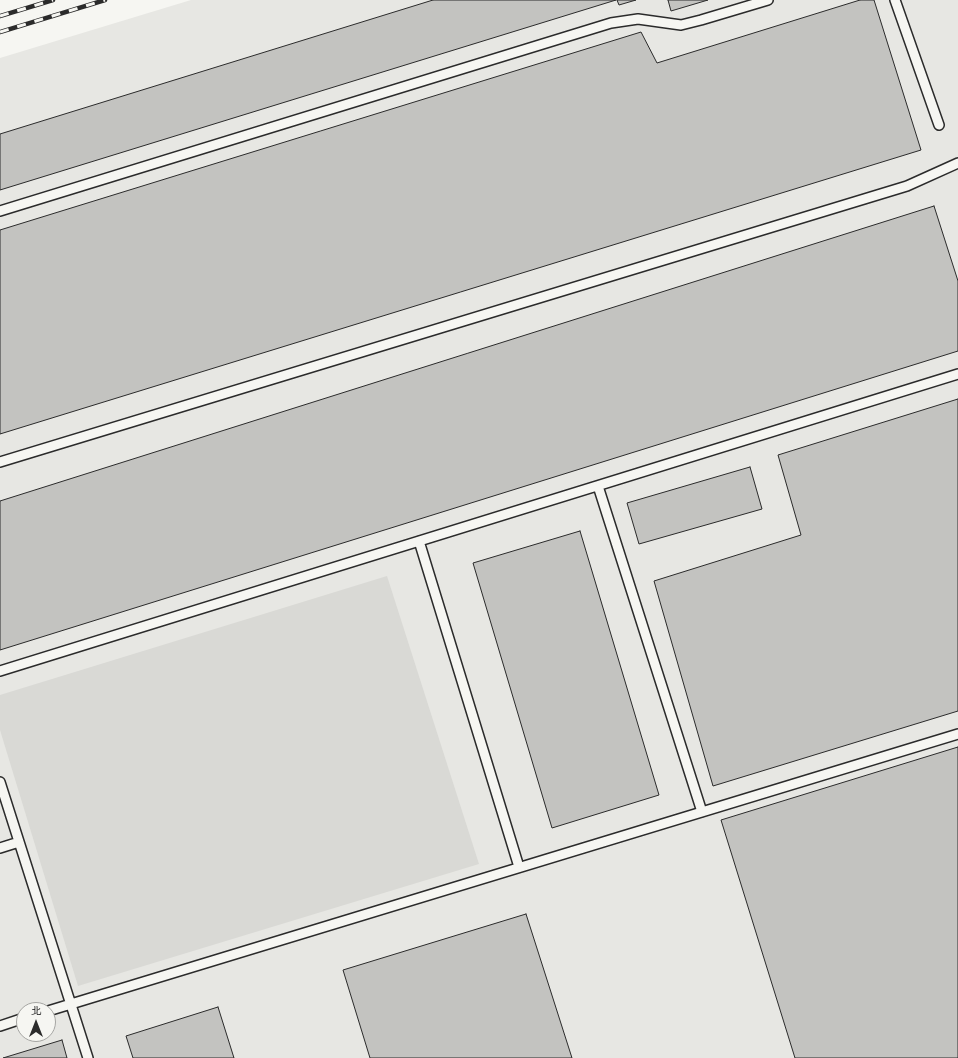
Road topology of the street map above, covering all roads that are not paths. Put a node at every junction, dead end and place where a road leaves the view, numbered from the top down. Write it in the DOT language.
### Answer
graph roads {
  1 [pos="768,0"];
  2 [pos="895,0"];
  3 [pos="939,125"];
  4 [pos="958,163"];
  5 [pos="0,211"];
  6 [pos="958,374"];
  7 [pos="0,462"];
  8 [pos="598,486"];
  9 [pos="419,541"];
  10 [pos="0,671"];
  11 [pos="958,734"];
  12 [pos="0,782"];
  13 [pos="702,812"];
  14 [pos="19,842"];
  15 [pos="0,848"];
  16 [pos="520,867"];
  17 [pos="70,1004"];
  18 [pos="56,1008"];
  19 [pos="16,1021"];
  20 [pos="0,1026"];
  21 [pos="88,1058"];
  1 -- 5 [label="lane"];
  2 -- 3 [label="lane"];
  4 -- 7 [label="lane"];
  6 -- 8 [label="lane"];
  8 -- 9 [label="lane"];
  8 -- 13 [label="lane"];
  9 -- 10 [label="lane"];
  9 -- 16 [label="lane"];
  11 -- 13 [label="lane"];
  12 -- 14 [label="lane"];
  13 -- 16 [label="lane"];
  14 -- 15 [label="lane"];
  14 -- 17 [label="lane"];
  16 -- 17 [label="lane"];
  17 -- 18 [label="lane"];
  17 -- 21 [label="lane"];
  19 -- 20 [label="lane"];
}
